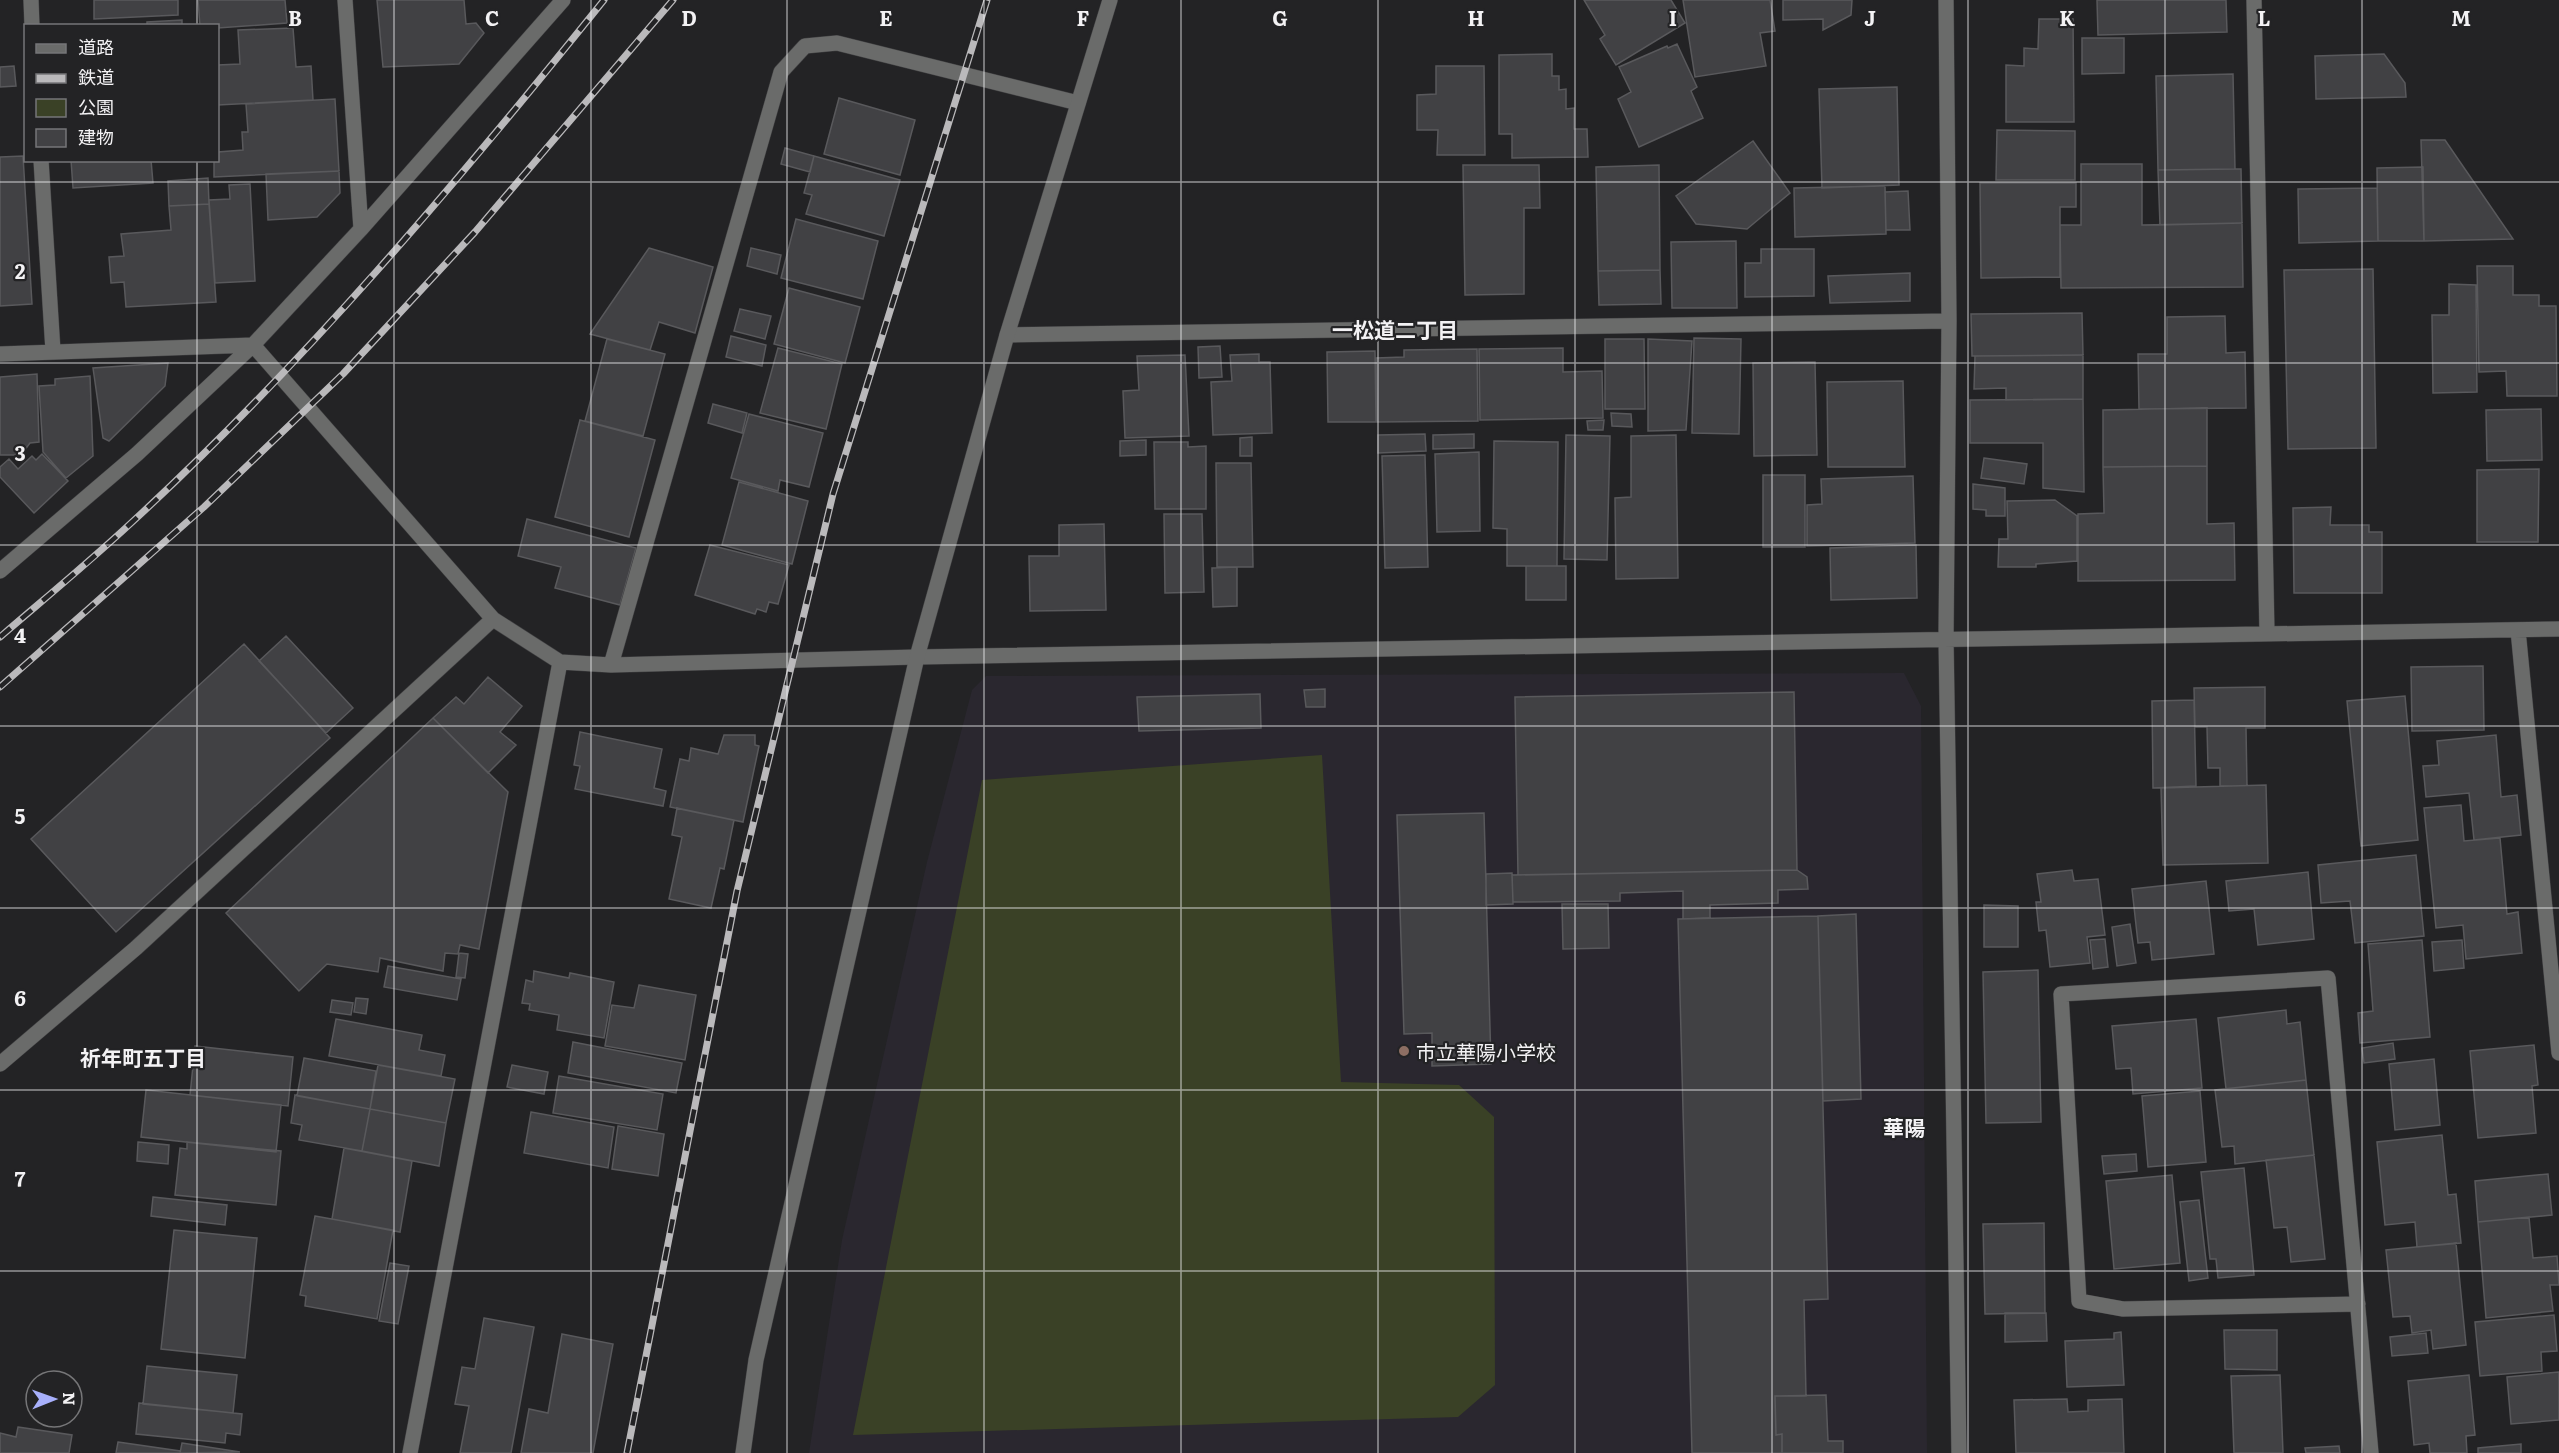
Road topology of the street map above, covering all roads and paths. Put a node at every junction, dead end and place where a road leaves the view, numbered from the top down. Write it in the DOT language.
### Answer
graph roads {
  1 [pos="31,0"];
  2 [pos="345,0"];
  3 [pos="563,0"];
  4 [pos="1110,0"];
  5 [pos="1946,0"];
  6 [pos="2254,0"];
  7 [pos="32,24"];
  8 [pos="1078,104"];
  9 [pos="41,162"];
  10 [pos="361,229"];
  11 [pos="1949,321"];
  12 [pos="1007,335"];
  13 [pos="253,345"];
  14 [pos="53,351"];
  15 [pos="0,354"];
  16 [pos="0,571"];
  17 [pos="493,620"];
  18 [pos="2559,629"];
  19 [pos="2518,630"];
  20 [pos="2267,633"];
  21 [pos="1946,638"];
  22 [pos="917,657"];
  23 [pos="560,662"];
  24 [pos="611,665"];
  25 [pos="2559,1053"];
  26 [pos="0,1064"];
  27 [pos="2358,1304"];
  28 [pos="410,1453"];
  29 [pos="743,1453"];
  30 [pos="1959,1453"];
  31 [pos="2371,1453"];
  1 -- 7 [label="street"];
  2 -- 10 [label="street"];
  3 -- 10 [label="street"];
  4 -- 8 [label="street"];
  5 -- 11 [label="street"];
  6 -- 20 [label="street"];
  8 -- 12 [label="street"];
  8 -- 24 [label="street"];
  9 -- 14 [label="street"];
  10 -- 13 [label="street"];
  11 -- 12 [label="street"];
  11 -- 21 [label="street"];
  12 -- 22 [label="street"];
  13 -- 14 [label="street"];
  13 -- 16 [label="street"];
  13 -- 17 [label="street"];
  14 -- 15 [label="street"];
  17 -- 23 [label="street"];
  17 -- 26 [label="street"];
  18 -- 19 [label="street"];
  19 -- 20 [label="street"];
  19 -- 25 [label="street"];
  20 -- 21 [label="street"];
  21 -- 22 [label="street"];
  21 -- 30 [label="street"];
  22 -- 24 [label="street"];
  22 -- 29 [label="street"];
  23 -- 24 [label="street"];
  23 -- 28 [label="street"];
  27 -- 27 [label="street"];
  27 -- 31 [label="street"];
}
